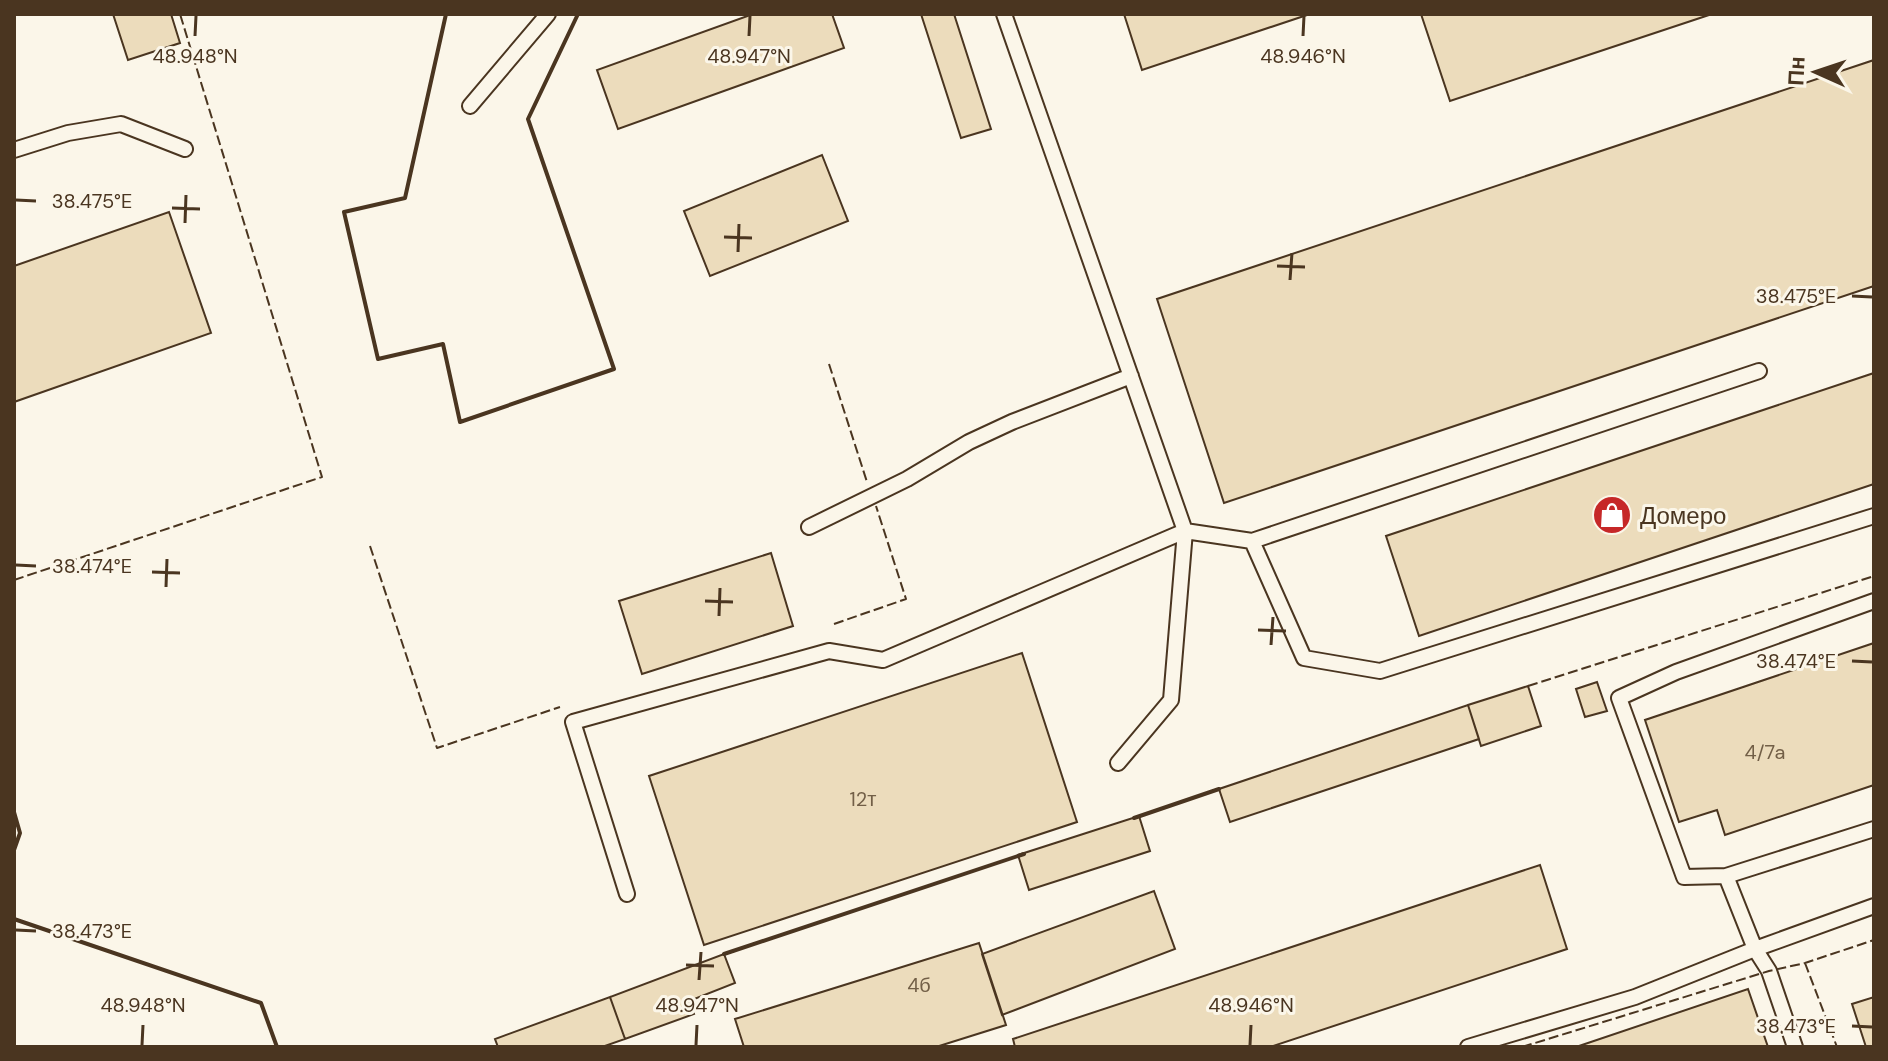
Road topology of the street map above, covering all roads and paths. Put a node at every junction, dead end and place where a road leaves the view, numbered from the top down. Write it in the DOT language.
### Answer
graph roads {
  1 [pos="548,14"];
  2 [pos="1004,14"];
  3 [pos="470,106"];
  4 [pos="185,149"];
  5 [pos="14,150"];
  6 [pos="1759,371"];
  7 [pos="1131,376"];
  8 [pos="1874,516"];
  9 [pos="809,527"];
  10 [pos="1185,531"];
  11 [pos="1252,541"];
  12 [pos="1874,601"];
  13 [pos="1118,763"];
  14 [pos="1874,829"];
  15 [pos="1726,876"];
  16 [pos="627,894"];
  17 [pos="1874,906"];
  18 [pos="1755,949"];
  19 [pos="1468,1047"];
  20 [pos="1795,1047"];
  1 -- 3 [label="lane"];
  2 -- 7 [label="lane"];
  4 -- 5 [label="lane"];
  6 -- 11 [label="lane"];
  7 -- 9 [label="lane"];
  7 -- 10 [label="lane"];
  8 -- 11 [label="lane"];
  10 -- 11 [label="lane"];
  10 -- 13 [label="lane"];
  10 -- 16 [label="lane"];
  12 -- 15 [label="lane"];
  14 -- 15 [label="lane"];
  15 -- 18 [label="lane"];
  17 -- 18 [label="lane"];
  18 -- 19 [label="lane"];
  18 -- 20 [label="lane"];
}
